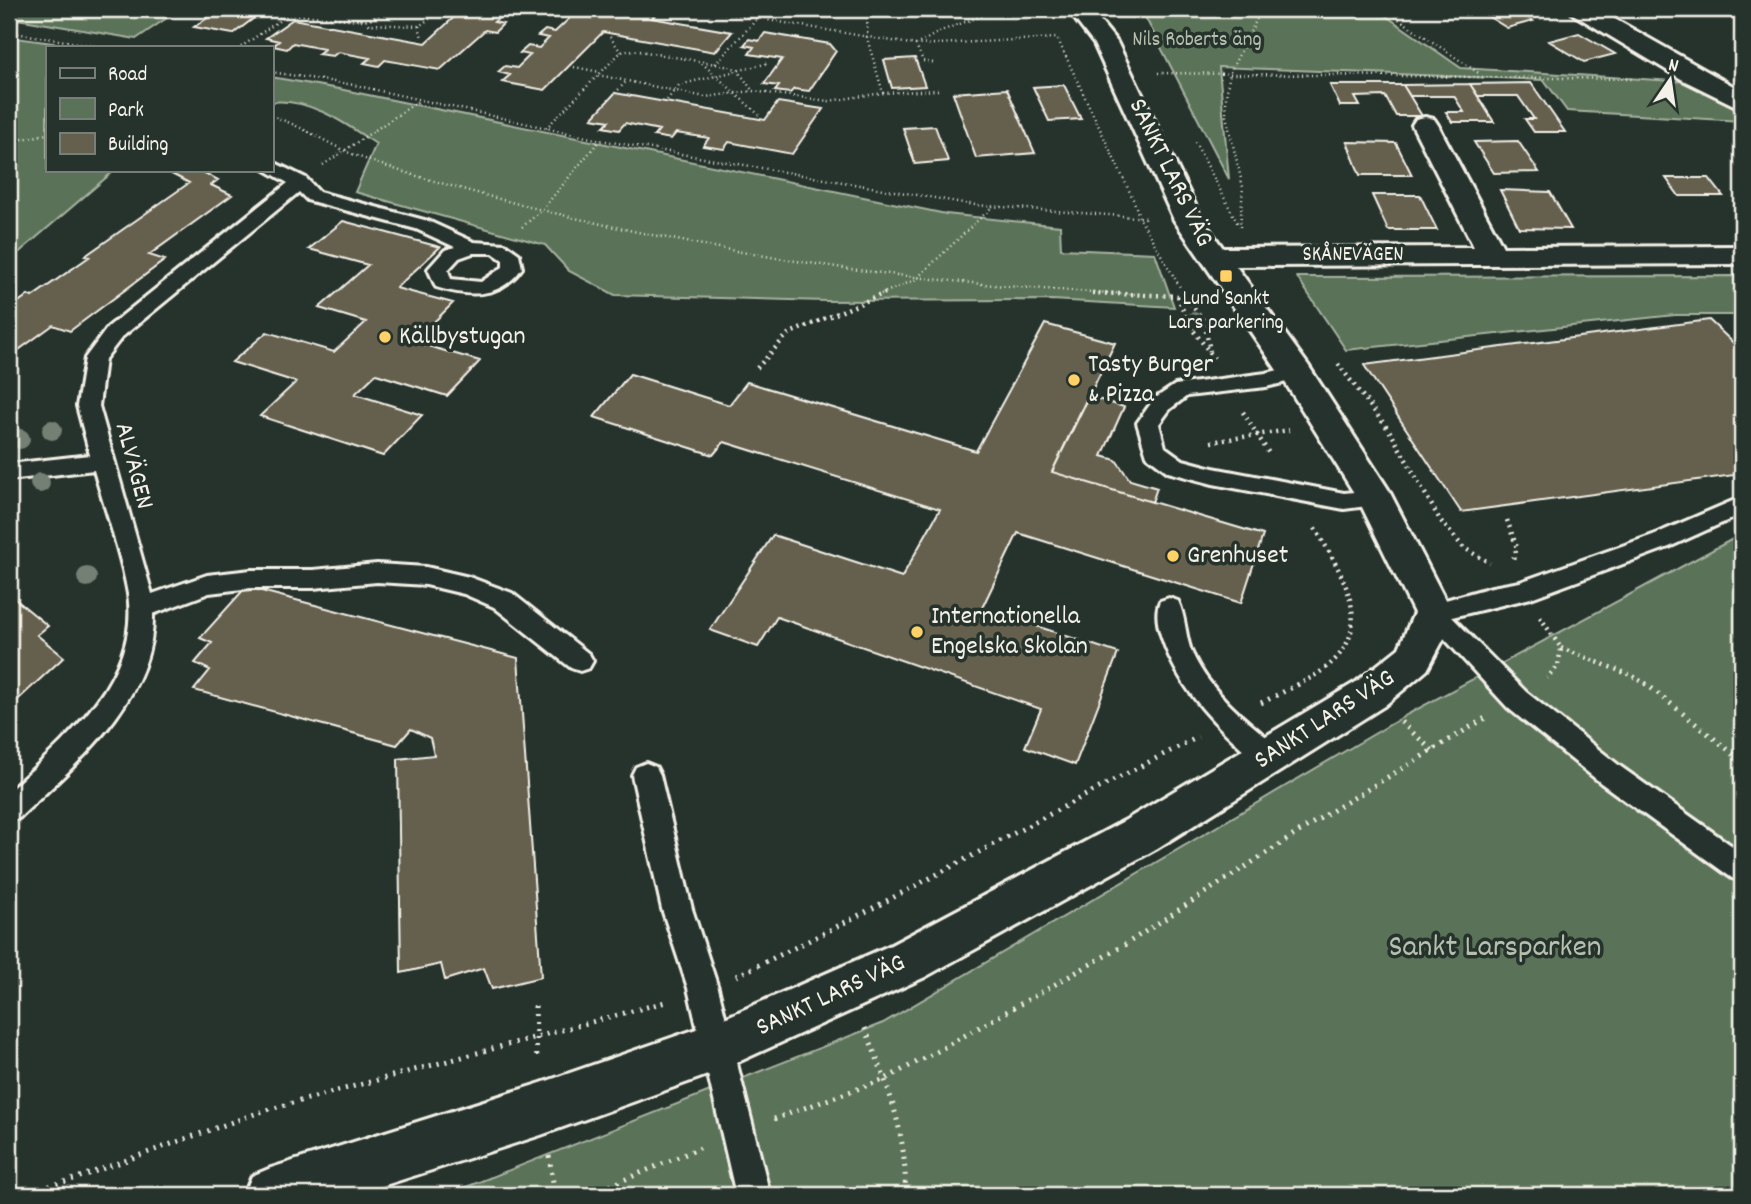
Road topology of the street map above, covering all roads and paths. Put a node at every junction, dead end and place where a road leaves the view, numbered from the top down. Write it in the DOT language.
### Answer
graph roads {
  1 [pos="287,9"];
  2 [pos="387,9"];
  3 [pos="431,9"];
  4 [pos="702,9"];
  5 [pos="868,9"];
  6 [pos="1000,9"];
  7 [pos="1078,9"];
  8 [pos="1102,9"];
  9 [pos="1262,9"];
  10 [pos="1384,9"];
  11 [pos="1581,9"];
  12 [pos="455,10"];
  13 [pos="434,12"];
  14 [pos="289,14"];
  15 [pos="267,15"];
  16 [pos="283,18"];
  17 [pos="347,19"];
  18 [pos="371,19"];
  19 [pos="757,19"];
  20 [pos="340,25"];
  21 [pos="419,26"];
  22 [pos="1052,28"];
  23 [pos="9,32"];
  24 [pos="610,37"];
  25 [pos="422,38"];
  26 [pos="867,38"];
  27 [pos="1057,38"];
  28 [pos="1105,41"];
  29 [pos="916,45"];
  30 [pos="96,46"];
  31 [pos="242,46"];
  32 [pos="621,52"];
  33 [pos="701,62"];
  34 [pos="769,62"];
  35 [pos="933,63"];
  36 [pos="715,64"];
  37 [pos="573,67"];
  38 [pos="737,69"];
  39 [pos="273,72"];
  40 [pos="1230,72"];
  41 [pos="600,73"];
  42 [pos="1158,73"];
  43 [pos="715,75"];
  44 [pos="1481,75"];
  45 [pos="1692,75"];
  46 [pos="628,80"];
  47 [pos="674,90"];
  48 [pos="939,90"];
  49 [pos="752,91"];
  50 [pos="615,93"];
  51 [pos="735,93"];
  52 [pos="883,93"];
  53 [pos="419,100"];
  54 [pos="667,100"];
  55 [pos="1742,101"];
  56 [pos="759,115"];
  57 [pos="273,117"];
  58 [pos="1425,125"];
  59 [pos="546,129"];
  60 [pos="46,134"];
  61 [pos="600,140"];
  62 [pos="9,142"];
  63 [pos="344,150"];
  64 [pos="273,167"];
  65 [pos="300,182"];
  66 [pos="993,206"];
  67 [pos="541,211"];
  68 [pos="1139,217"];
  69 [pos="1226,242"];
  70 [pos="471,247"];
  71 [pos="1493,255"];
  72 [pos="1742,255"];
  73 [pos="915,280"];
  74 [pos="1181,292"];
  75 [pos="1178,296"];
  76 [pos="1210,352"];
  77 [pos="757,368"];
  78 [pos="1296,373"];
  79 [pos="1227,385"];
  80 [pos="1376,415"];
  81 [pos="1327,425"];
  82 [pos="1257,434"];
  83 [pos="1155,451"];
  84 [pos="103,461"];
  85 [pos="9,472"];
  86 [pos="1292,491"];
  87 [pos="1375,498"];
  88 [pos="1742,505"];
  89 [pos="1507,520"];
  90 [pos="1513,561"];
  91 [pos="141,608"];
  92 [pos="1169,608"];
  93 [pos="1433,613"];
  94 [pos="1561,648"];
  95 [pos="580,661"];
  96 [pos="1229,722"];
  97 [pos="1271,757"];
  98 [pos="1742,761"];
  99 [pos="646,775"];
  100 [pos="9,809"];
  101 [pos="1742,869"];
  102 [pos="703,988"];
  103 [pos="716,1047"];
  104 [pos="885,1079"];
  105 [pos="18,1195"];
  106 [pos="271,1195"];
  107 [pos="753,1195"];
  108 [pos="905,1195"];
  1 -- 14 [label="path"];
  2 -- 18 [label="path"];
  3 -- 13 [label="path"];
  4 -- 19 [label="path"];
  5 -- 26 [label="path"];
  6 -- 29 [label="path"];
  7 -- 28 [label="street, SANKT LARS VÄG"];
  8 -- 28 [label="street, SANKT LARS VÄG"];
  9 -- 40 [label="path"];
  10 -- 44 [label="path"];
  11 -- 45 [label="street"];
  12 -- 13 [label="path"];
  13 -- 21 [label="path"];
  14 -- 16 [label="path"];
  14 -- 17 [label="path"];
  15 -- 16 [label="path"];
  16 -- 31 [label="path"];
  17 -- 18 [label="path"];
  17 -- 20 [label="path"];
  18 -- 21 [label="path"];
  19 -- 26 [label="path"];
  19 -- 36 [label="path"];
  21 -- 25 [label="path"];
  22 -- 27 [label="path"];
  23 -- 30 [label="path"];
  24 -- 32 [label="path"];
  26 -- 29 [label="path"];
  26 -- 52 [label="path"];
  27 -- 29 [label="path"];
  27 -- 68 [label="path"];
  28 -- 69 [label="street, SANKT LARS VÄG"];
  29 -- 35 [label="path"];
  32 -- 33 [label="path"];
  32 -- 41 [label="path"];
  33 -- 36 [label="path"];
  33 -- 43 [label="path"];
  34 -- 38 [label="path"];
  36 -- 38 [label="path"];
  37 -- 41 [label="path"];
  38 -- 43 [label="path"];
  38 -- 49 [label="path"];
  39 -- 53 [label="path"];
  40 -- 42 [label="path"];
  40 -- 44 [label="path"];
  40 -- 69 [label="path"];
  41 -- 46 [label="path"];
  41 -- 59 [label="path"];
  43 -- 47 [label="path"];
  43 -- 51 [label="path"];
  44 -- 45 [label="path"];
  45 -- 55 [label="street"];
  46 -- 47 [label="path"];
  46 -- 50 [label="path"];
  47 -- 51 [label="path"];
  47 -- 54 [label="path"];
  48 -- 52 [label="path"];
  49 -- 51 [label="path"];
  49 -- 52 [label="path"];
  51 -- 56 [label="path"];
  53 -- 59 [label="path"];
  53 -- 63 [label="path"];
  57 -- 63 [label="path"];
  58 -- 71 [label="street"];
  59 -- 61 [label="path"];
  60 -- 62 [label="path"];
  61 -- 66 [label="path"];
  61 -- 67 [label="path"];
  63 -- 65 [label="path"];
  63 -- 67 [label="path"];
  64 -- 65 [label="lane"];
  65 -- 70 [label="lane"];
  65 -- 84 [label="lane, ALVÄGEN"];
  66 -- 68 [label="path"];
  66 -- 73 [label="path"];
  67 -- 73 [label="path"];
  68 -- 74 [label="path"];
  69 -- 71 [label="street, SKÅNEVÄGEN"];
  69 -- 78 [label="street, SANKT LARS VÄG"];
  71 -- 72 [label="street, SKÅNEVÄGEN"];
  73 -- 75 [label="path"];
  73 -- 77 [label="path"];
  74 -- 75 [label="path"];
  74 -- 76 [label="path"];
  75 -- 76 [label="path"];
  76 -- 79 [label="path"];
  78 -- 79 [label="lane"];
  78 -- 81 [label="street, SANKT LARS VÄG"];
  79 -- 82 [label="path"];
  79 -- 83 [label="lane"];
  80 -- 81 [label="path"];
  81 -- 82 [label="path"];
  81 -- 87 [label="street, SANKT LARS VÄG"];
  82 -- 83 [label="path"];
  82 -- 86 [label="path"];
  83 -- 86 [label="lane"];
  84 -- 85 [label="lane"];
  84 -- 91 [label="lane, ALVÄGEN"];
  86 -- 87 [label="lane"];
  86 -- 96 [label="path"];
  87 -- 93 [label="street, SANKT LARS VÄG"];
  88 -- 93 [label="lane"];
  89 -- 90 [label="path"];
  91 -- 95 [label="lane"];
  91 -- 100 [label="lane, ALVÄGEN"];
  92 -- 96 [label="lane"];
  93 -- 97 [label="street, SANKT LARS VÄG"];
  93 -- 101 [label="lane"];
  94 -- 98 [label="path"];
  96 -- 97 [label="lane"];
  96 -- 102 [label="path"];
  97 -- 103 [label="street, SANKT LARS VÄG"];
  99 -- 102 [label="lane"];
  102 -- 103 [label="lane"];
  102 -- 105 [label="path"];
  103 -- 106 [label="street, SANKT LARS VÄG"];
  103 -- 107 [label="lane"];
  104 -- 108 [label="path"];
}
